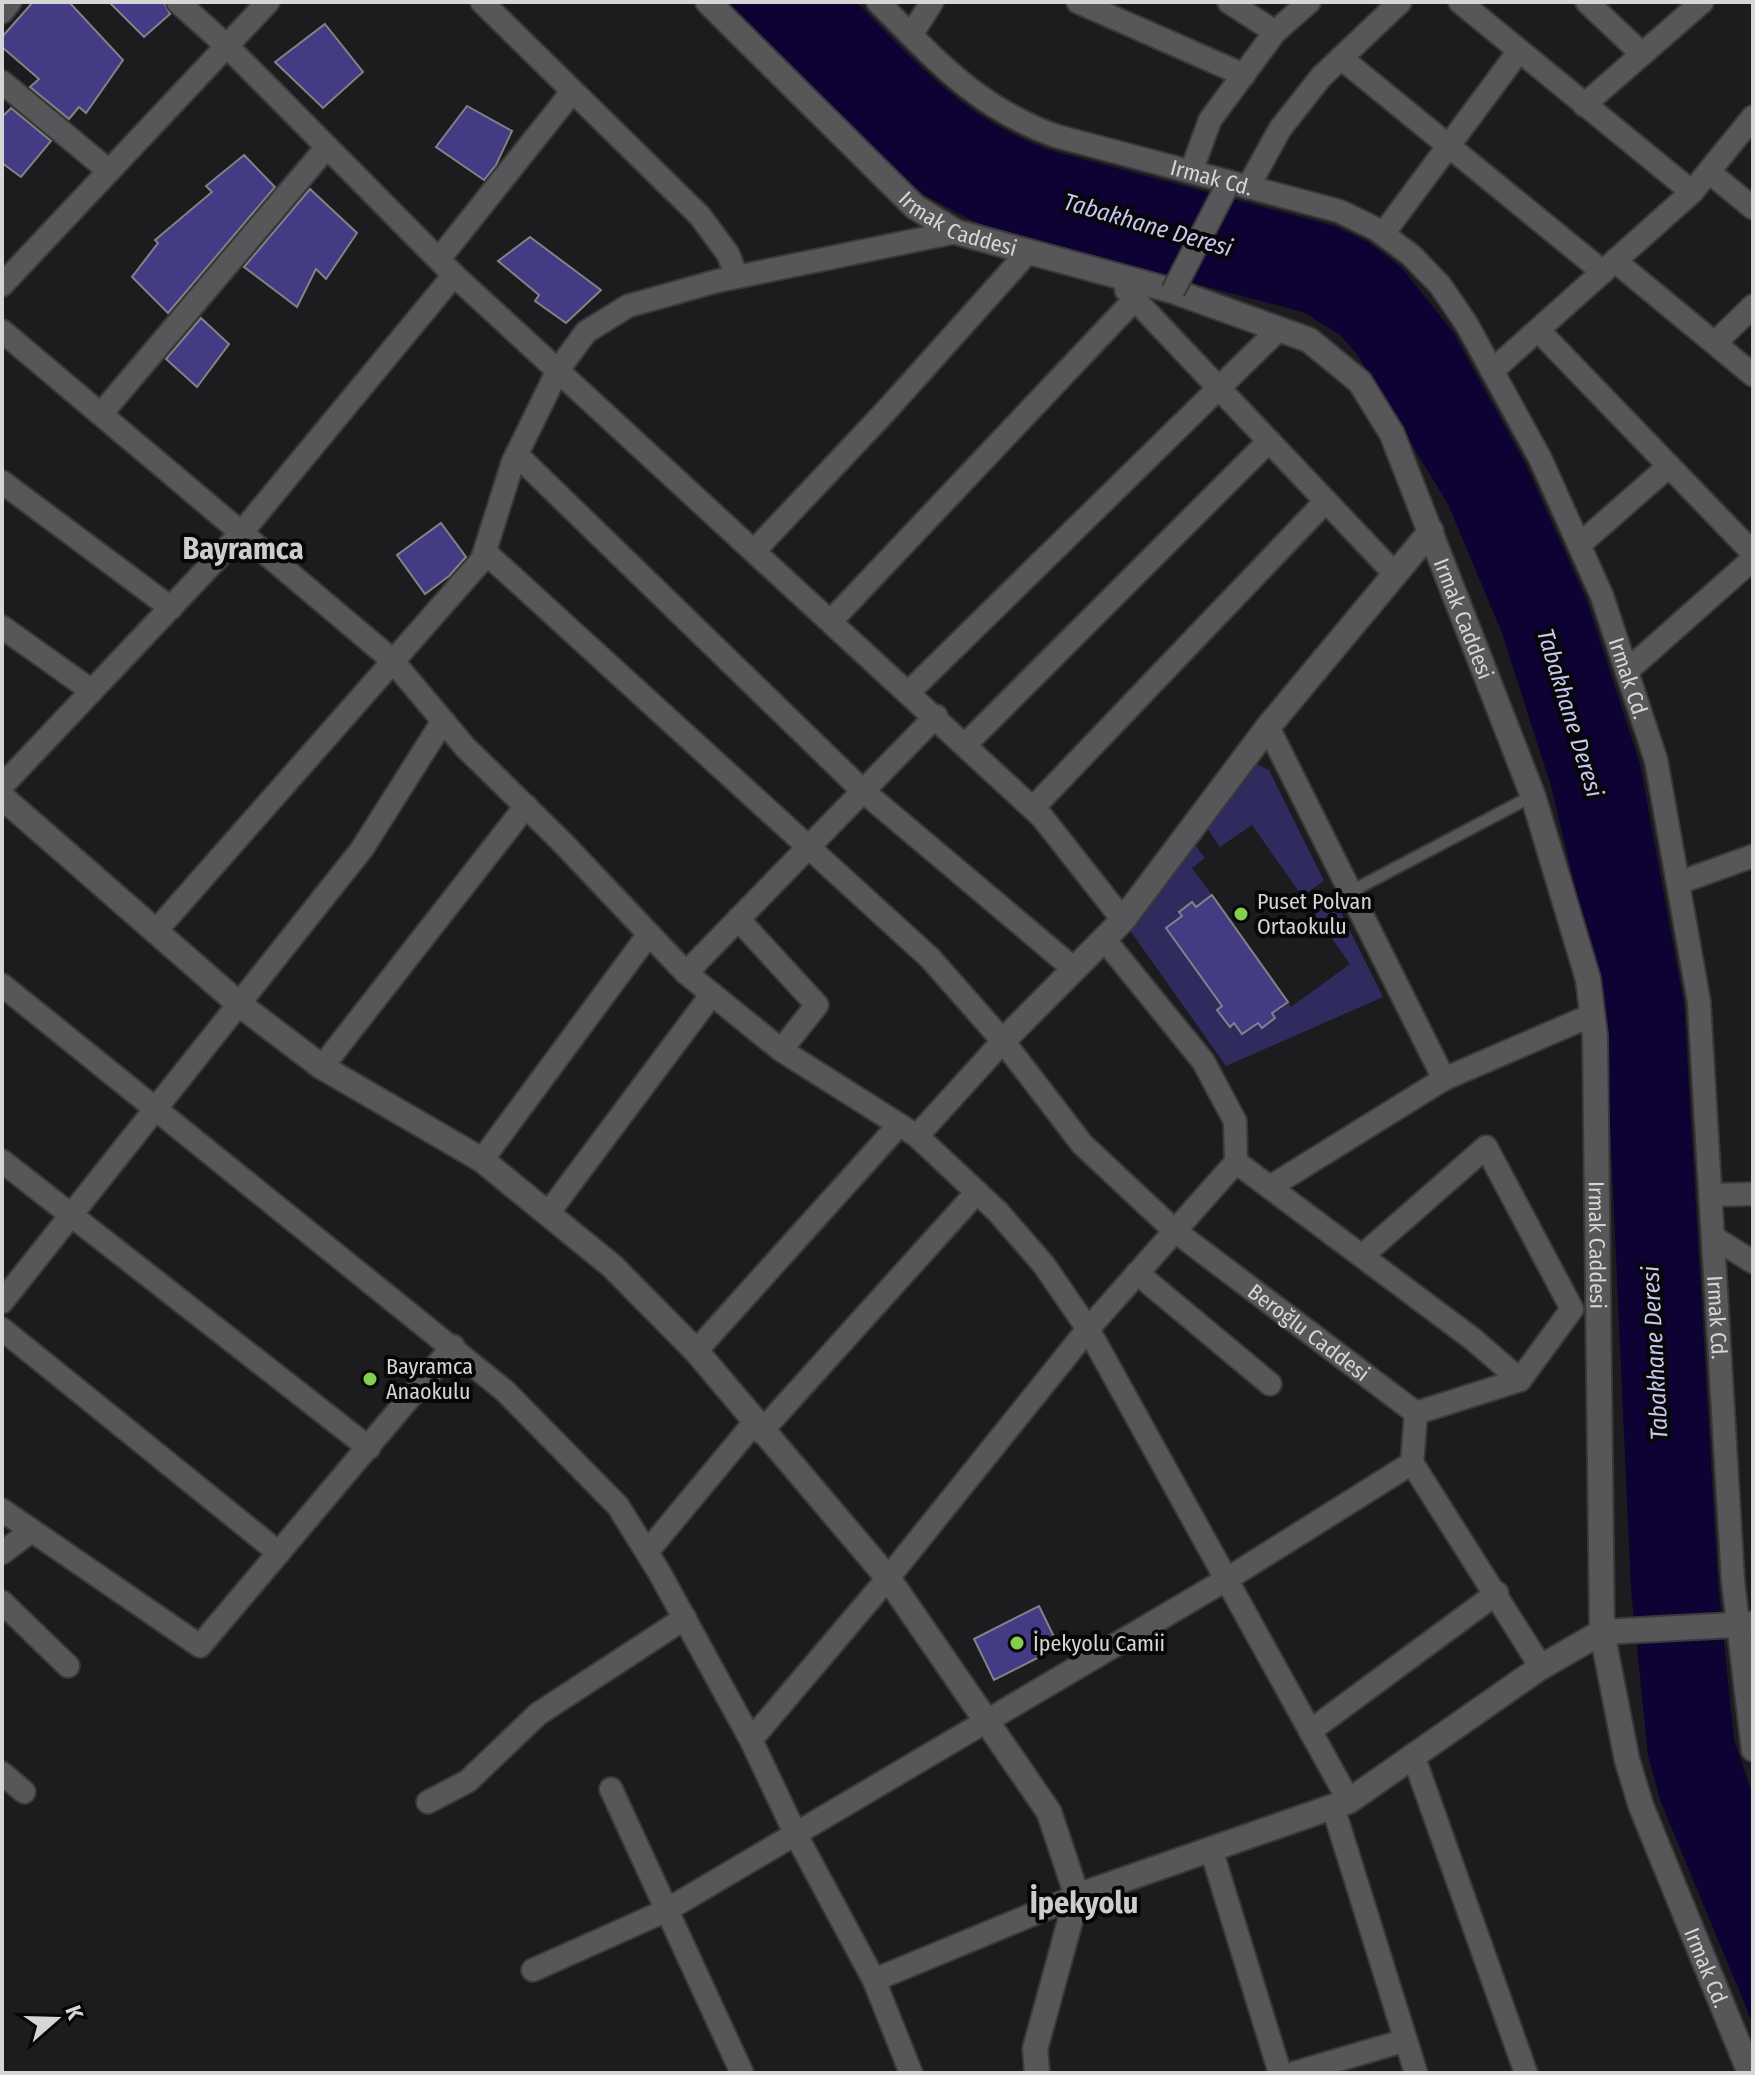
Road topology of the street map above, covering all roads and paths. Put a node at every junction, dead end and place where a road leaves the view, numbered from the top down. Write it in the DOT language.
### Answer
graph roads {
  1 [pos="10,2"];
  2 [pos="178,2"];
  3 [pos="268,2"];
  4 [pos="482,2"];
  5 [pos="708,2"];
  6 [pos="878,2"];
  7 [pos="932,2"];
  8 [pos="1078,2"];
  9 [pos="1229,2"];
  10 [pos="1309,2"];
  11 [pos="1400,2"];
  12 [pos="1460,2"];
  13 [pos="1587,2"];
  14 [pos="1702,2"];
  15 [pos="2,12"];
  16 [pos="1275,32"];
  17 [pos="911,35"];
  18 [pos="227,46"];
  19 [pos="1519,51"];
  20 [pos="1642,54"];
  21 [pos="1341,58"];
  22 [pos="1244,75"];
  23 [pos="2,82"];
  24 [pos="572,92"];
  25 [pos="1584,105"];
  26 [pos="1753,117"];
  27 [pos="1449,146"];
  28 [pos="327,147"];
  29 [pos="109,171"];
  30 [pos="1191,172"];
  31 [pos="1709,172"];
  32 [pos="1239,184"];
  33 [pos="1692,192"];
  34 [pos="1753,208"];
  35 [pos="956,232"];
  36 [pos="1383,234"];
  37 [pos="1028,252"];
  38 [pos="446,267"];
  39 [pos="1609,267"];
  40 [pos="1111,274"];
  41 [pos="737,277"];
  42 [pos="2,285"];
  43 [pos="1173,291"];
  44 [pos="1135,299"];
  45 [pos="1753,306"];
  46 [pos="1279,329"];
  47 [pos="1538,330"];
  48 [pos="2,331"];
  49 [pos="1715,343"];
  50 [pos="558,370"];
  51 [pos="1492,371"];
  52 [pos="1753,375"];
  53 [pos="1219,389"];
  54 [pos="101,414"];
  55 [pos="1269,441"];
  56 [pos="517,455"];
  57 [pos="1669,466"];
  58 [pos="2,482"];
  59 [pos="1326,501"];
  60 [pos="1431,531"];
  61 [pos="242,532"];
  62 [pos="1579,545"];
  63 [pos="755,550"];
  64 [pos="485,552"];
  65 [pos="1753,556"];
  66 [pos="1395,574"];
  67 [pos="171,608"];
  68 [pos="831,621"];
  69 [pos="2,627"];
  70 [pos="391,659"];
  71 [pos="1627,671"];
  72 [pos="92,691"];
  73 [pos="909,692"];
  74 [pos="936,716"];
  75 [pos="443,721"];
  76 [pos="1268,727"];
  77 [pos="966,744"];
  78 [pos="11,762"];
  79 [pos="2,786"];
  80 [pos="863,791"];
  81 [pos="1533,796"];
  82 [pos="2,797"];
  83 [pos="526,806"];
  84 [pos="1033,808"];
  85 [pos="807,849"];
  86 [pos="1753,857"];
  87 [pos="1678,883"];
  88 [pos="1350,892"];
  89 [pos="738,919"];
  90 [pos="1123,920"];
  91 [pos="155,932"];
  92 [pos="649,934"];
  93 [pos="1104,939"];
  94 [pos="1074,969"];
  95 [pos="686,973"];
  96 [pos="2,985"];
  97 [pos="712,994"];
  98 [pos="239,1004"];
  99 [pos="1592,1015"];
  100 [pos="1003,1041"];
  101 [pos="781,1050"];
  102 [pos="322,1067"];
  103 [pos="1444,1079"];
  104 [pos="157,1107"];
  105 [pos="908,1130"];
  106 [pos="482,1160"];
  107 [pos="2,1161"];
  108 [pos="1236,1162"];
  109 [pos="1270,1187"];
  110 [pos="977,1192"];
  111 [pos="1753,1194"];
  112 [pos="1711,1195"];
  113 [pos="549,1212"];
  114 [pos="70,1216"];
  115 [pos="1175,1231"];
  116 [pos="1713,1237"];
  117 [pos="1362,1256"];
  118 [pos="1753,1262"];
  119 [pos="1137,1273"];
  120 [pos="2,1302"];
  121 [pos="2,1329"];
  122 [pos="1088,1329"];
  123 [pos="453,1346"];
  124 [pos="696,1351"];
  125 [pos="1520,1380"];
  126 [pos="1270,1384"];
  127 [pos="1416,1413"];
  128 [pos="758,1427"];
  129 [pos="369,1448"];
  130 [pos="1412,1463"];
  131 [pos="2,1510"];
  132 [pos="31,1531"];
  133 [pos="647,1552"];
  134 [pos="2,1553"];
  135 [pos="279,1553"];
  136 [pos="888,1578"];
  137 [pos="1227,1579"];
  138 [pos="1497,1593"];
  139 [pos="2,1602"];
  140 [pos="685,1618"];
  141 [pos="1739,1624"];
  142 [pos="1610,1631"];
  143 [pos="68,1666"];
  144 [pos="1541,1667"];
  145 [pos="985,1723"];
  146 [pos="1310,1731"];
  147 [pos="751,1740"];
  148 [pos="1753,1750"];
  149 [pos="1413,1755"];
  150 [pos="2,1773"];
  151 [pos="611,1789"];
  152 [pos="24,1792"];
  153 [pos="428,1802"];
  154 [pos="1341,1804"];
  155 [pos="796,1835"];
  156 [pos="1211,1849"];
  157 [pos="1077,1896"];
  158 [pos="665,1911"];
  159 [pos="533,1970"];
  160 [pos="874,1980"];
  161 [pos="1403,2041"];
  162 [pos="742,2073"];
  163 [pos="911,2073"];
  164 [pos="1037,2073"];
  165 [pos="1280,2073"];
  166 [pos="1294,2073"];
  167 [pos="1416,2073"];
  168 [pos="1526,2073"];
  169 [pos="1750,2073"];
  1 -- 15 [label="street"];
  2 -- 18 [label="street"];
  3 -- 18 [label="street"];
  4 -- 24 [label="street"];
  5 -- 35 [label="street, Irmak Caddesi"];
  6 -- 17 [label="street, Irmak Cd."];
  7 -- 17 [label="street"];
  8 -- 22 [label="street"];
  9 -- 16 [label="street"];
  10 -- 16 [label="street"];
  11 -- 21 [label="street"];
  12 -- 19 [label="street"];
  13 -- 20 [label="street"];
  14 -- 20 [label="street"];
  16 -- 22 [label="street"];
  17 -- 30 [label="street, Irmak Cd."];
  18 -- 28 [label="street"];
  18 -- 29 [label="street"];
  19 -- 25 [label="street"];
  19 -- 27 [label="street"];
  20 -- 25 [label="street"];
  21 -- 27 [label="street"];
  21 -- 32 [label="street"];
  22 -- 30 [label="street"];
  23 -- 29 [label="street"];
  24 -- 38 [label="street"];
  24 -- 41 [label="street"];
  25 -- 33 [label="street"];
  26 -- 31 [label="street"];
  27 -- 36 [label="street"];
  27 -- 39 [label="street"];
  28 -- 38 [label="street"];
  28 -- 54 [label="street"];
  29 -- 42 [label="street"];
  30 -- 32 [label="street, Irmak Cd."];
  31 -- 33 [label="street"];
  31 -- 34 [label="street"];
  32 -- 36 [label="street, Irmak Cd."];
  32 -- 43 [label="street, bridge"];
  33 -- 39 [label="street"];
  35 -- 37 [label="street, Irmak Caddesi"];
  35 -- 41 [label="street"];
  36 -- 51 [label="street, Irmak Cd."];
  37 -- 40 [label="street, Irmak Caddesi"];
  37 -- 63 [label="street"];
  38 -- 50 [label="street"];
  38 -- 61 [label="street"];
  39 -- 47 [label="street"];
  39 -- 49 [label="street"];
  40 -- 43 [label="street, Irmak Caddesi"];
  40 -- 44 [label="street"];
  41 -- 50 [label="street"];
  43 -- 46 [label="street, Irmak Caddesi"];
  44 -- 53 [label="street"];
  44 -- 68 [label="street"];
  45 -- 49 [label="street"];
  46 -- 53 [label="street"];
  46 -- 60 [label="street, Irmak Caddesi"];
  47 -- 51 [label="street"];
  47 -- 57 [label="street"];
  48 -- 54 [label="street"];
  49 -- 52 [label="street"];
  50 -- 56 [label="street"];
  50 -- 63 [label="street"];
  51 -- 62 [label="street, Irmak Cd."];
  53 -- 55 [label="street"];
  53 -- 73 [label="street"];
  54 -- 61 [label="street"];
  55 -- 59 [label="street"];
  55 -- 77 [label="street"];
  56 -- 64 [label="street"];
  56 -- 80 [label="street"];
  57 -- 62 [label="street"];
  57 -- 65 [label="street"];
  58 -- 67 [label="street"];
  59 -- 66 [label="street"];
  59 -- 84 [label="street"];
  60 -- 66 [label="street"];
  60 -- 81 [label="street, Irmak Caddesi"];
  61 -- 67 [label="street"];
  61 -- 70 [label="street"];
  62 -- 71 [label="street, Irmak Cd."];
  63 -- 68 [label="street"];
  64 -- 70 [label="street"];
  64 -- 85 [label="street, Beroğlu Caddesi"];
  65 -- 71 [label="street"];
  66 -- 76 [label="street"];
  67 -- 72 [label="street"];
  68 -- 73 [label="street"];
  69 -- 72 [label="street"];
  70 -- 75 [label="street"];
  70 -- 91 [label="street"];
  71 -- 87 [label="street, Irmak Cd."];
  72 -- 78 [label="street"];
  73 -- 74 [label="street"];
  74 -- 77 [label="street"];
  74 -- 80 [label="street"];
  75 -- 83 [label="street"];
  75 -- 98 [label="street"];
  76 -- 88 [label="street"];
  76 -- 90 [label="street"];
  77 -- 84 [label="street"];
  78 -- 79 [label="street"];
  80 -- 85 [label="street"];
  80 -- 94 [label="street"];
  81 -- 88 [label="lane"];
  81 -- 99 [label="street, Irmak Caddesi"];
  82 -- 91 [label="street"];
  83 -- 92 [label="street"];
  83 -- 102 [label="street"];
  84 -- 90 [label="street"];
  85 -- 89 [label="street"];
  85 -- 100 [label="street, Beroğlu Caddesi"];
  86 -- 87 [label="street"];
  87 -- 112 [label="street, Irmak Cd."];
  88 -- 103 [label="street"];
  89 -- 95 [label="street"];
  89 -- 101 [label="street"];
  90 -- 93 [label="street"];
  91 -- 98 [label="street"];
  92 -- 95 [label="street"];
  92 -- 106 [label="street"];
  93 -- 94 [label="street"];
  93 -- 108 [label="street"];
  94 -- 100 [label="street"];
  95 -- 97 [label="street"];
  96 -- 104 [label="street"];
  97 -- 101 [label="street"];
  97 -- 113 [label="street"];
  98 -- 102 [label="street"];
  98 -- 104 [label="street"];
  99 -- 103 [label="street"];
  99 -- 142 [label="street, Irmak Caddesi"];
  100 -- 105 [label="street"];
  100 -- 115 [label="street, Beroğlu Caddesi"];
  101 -- 105 [label="street"];
  102 -- 106 [label="street"];
  103 -- 109 [label="street"];
  104 -- 114 [label="street"];
  104 -- 123 [label="street"];
  105 -- 110 [label="street"];
  105 -- 124 [label="street"];
  106 -- 113 [label="street"];
  107 -- 114 [label="street"];
  108 -- 109 [label="street"];
  108 -- 115 [label="street"];
  109 -- 117 [label="street"];
  110 -- 122 [label="street"];
  110 -- 128 [label="street"];
  111 -- 112 [label="street"];
  112 -- 116 [label="street, Irmak Cd."];
  113 -- 124 [label="street"];
  114 -- 120 [label="street"];
  114 -- 129 [label="street"];
  115 -- 119 [label="street"];
  115 -- 127 [label="street, Beroğlu Caddesi"];
  116 -- 118 [label="street"];
  116 -- 141 [label="street, Irmak Cd."];
  117 -- 125 [label="street"];
  117 -- 125 [label="street"];
  119 -- 122 [label="street"];
  119 -- 126 [label="street"];
  121 -- 135 [label="street"];
  122 -- 136 [label="street"];
  122 -- 137 [label="street"];
  123 -- 129 [label="street"];
  123 -- 133 [label="street"];
  124 -- 128 [label="street"];
  125 -- 127 [label="street"];
  127 -- 130 [label="street"];
  128 -- 133 [label="street"];
  128 -- 136 [label="street"];
  129 -- 135 [label="street"];
  130 -- 137 [label="street"];
  130 -- 138 [label="street"];
  131 -- 132 [label="street"];
  132 -- 134 [label="street"];
  132 -- 135 [label="street"];
  133 -- 140 [label="street"];
  136 -- 145 [label="street"];
  136 -- 147 [label="street"];
  137 -- 145 [label="street"];
  137 -- 146 [label="street"];
  138 -- 144 [label="street"];
  138 -- 146 [label="street"];
  139 -- 143 [label="street"];
  140 -- 147 [label="street"];
  140 -- 153 [label="street"];
  141 -- 142 [label="street"];
  141 -- 148 [label="street, Irmak Cd."];
  142 -- 144 [label="street"];
  142 -- 169 [label="street, Irmak Cd."];
  144 -- 149 [label="street"];
  145 -- 155 [label="street"];
  145 -- 157 [label="street"];
  146 -- 154 [label="street"];
  147 -- 155 [label="street"];
  149 -- 154 [label="street"];
  149 -- 168 [label="street"];
  150 -- 152 [label="street"];
  151 -- 158 [label="street"];
  154 -- 156 [label="street"];
  154 -- 161 [label="street"];
  155 -- 158 [label="street"];
  155 -- 160 [label="street"];
  156 -- 157 [label="street"];
  156 -- 165 [label="street"];
  157 -- 160 [label="street"];
  157 -- 164 [label="street"];
  158 -- 159 [label="street"];
  158 -- 162 [label="street"];
  160 -- 163 [label="street"];
  161 -- 166 [label="street"];
  161 -- 167 [label="street"];
}
